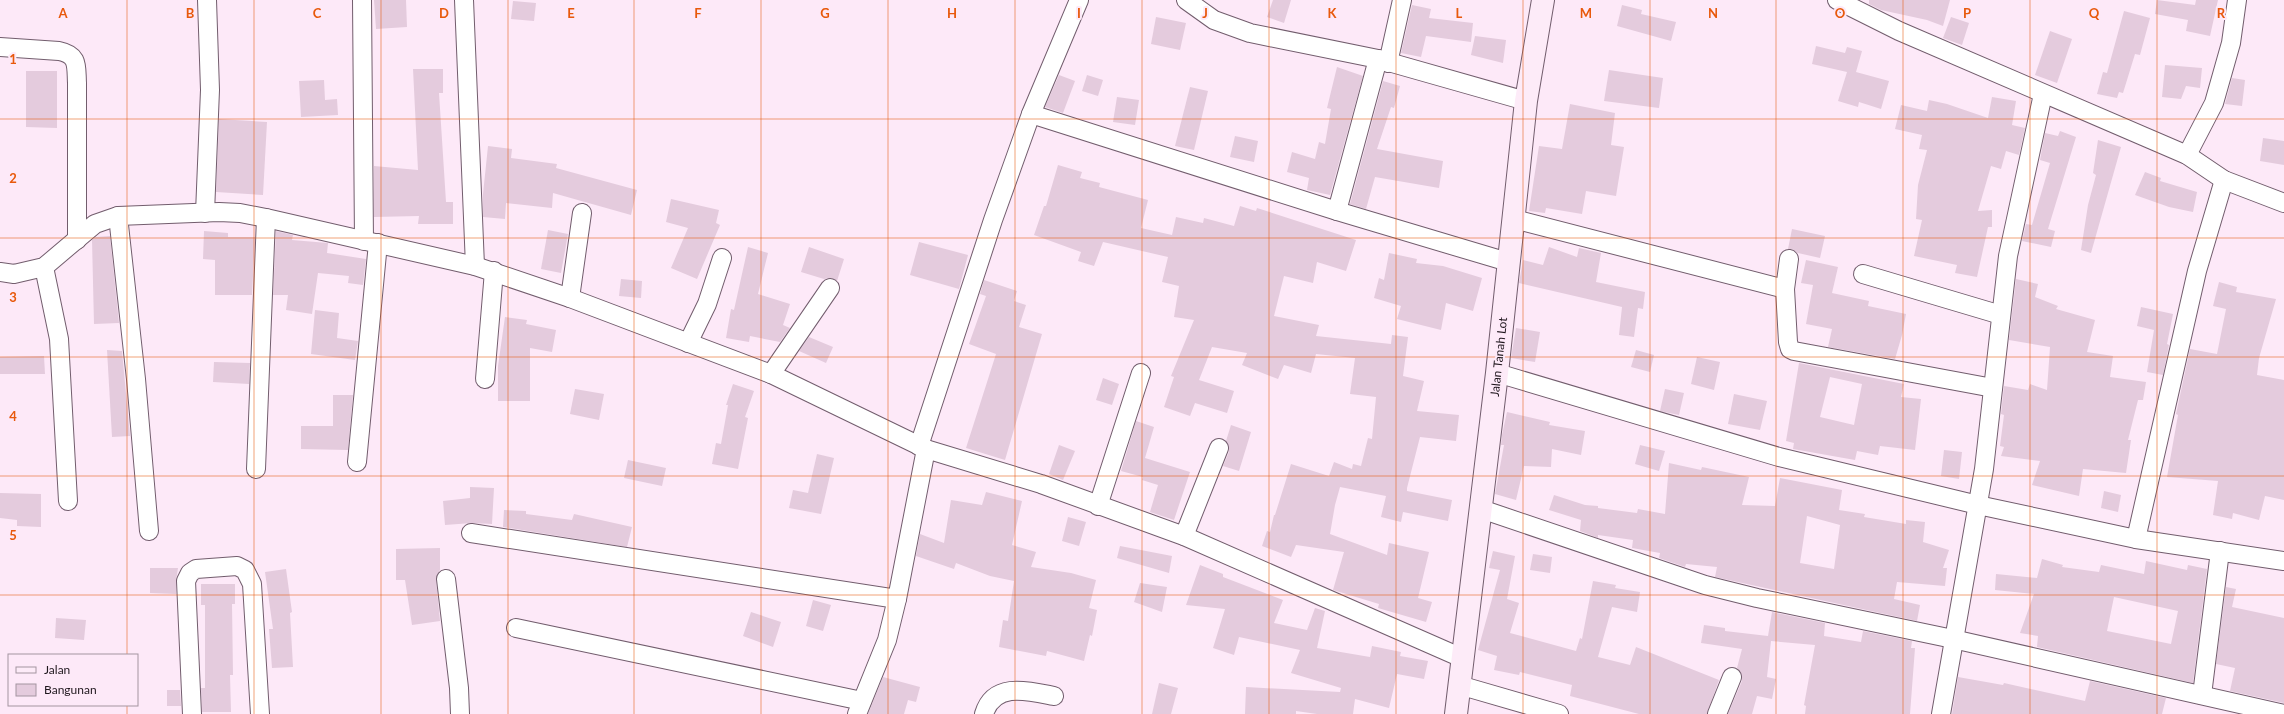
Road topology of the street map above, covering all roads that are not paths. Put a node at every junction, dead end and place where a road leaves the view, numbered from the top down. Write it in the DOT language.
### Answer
graph roads {
  1 [pos="207,0"];
  2 [pos="362,0"];
  3 [pos="464,0"];
  4 [pos="1079,0"];
  5 [pos="1186,0"];
  6 [pos="1402,0"];
  7 [pos="1542,0"];
  8 [pos="1837,0"];
  9 [pos="2237,0"];
  10 [pos="0,47"];
  11 [pos="1383,61"];
  12 [pos="2043,94"];
  13 [pos="1526,101"];
  14 [pos="1031,114"];
  15 [pos="2187,155"];
  16 [pos="2224,180"];
  17 [pos="2284,203"];
  18 [pos="1337,211"];
  19 [pos="582,213"];
  20 [pos="205,214"];
  21 [pos="118,216"];
  22 [pos="266,218"];
  23 [pos="1514,219"];
  24 [pos="77,240"];
  25 [pos="371,242"];
  26 [pos="722,258"];
  27 [pos="1790,259"];
  28 [pos="1508,262"];
  29 [pos="475,266"];
  30 [pos="44,267"];
  31 [pos="494,271"];
  32 [pos="0,272"];
  33 [pos="1863,274"];
  34 [pos="830,288"];
  35 [pos="1784,289"];
  36 [pos="570,298"];
  37 [pos="2001,315"];
  38 [pos="688,343"];
  39 [pos="1141,373"];
  40 [pos="1497,373"];
  41 [pos="771,374"];
  42 [pos="485,379"];
  43 [pos="1993,388"];
  44 [pos="923,447"];
  45 [pos="1219,448"];
  46 [pos="357,462"];
  47 [pos="256,469"];
  48 [pos="68,502"];
  49 [pos="1978,505"];
  50 [pos="1098,506"];
  51 [pos="1481,509"];
  52 [pos="149,531"];
  53 [pos="471,534"];
  54 [pos="1184,536"];
  55 [pos="2136,539"];
  56 [pos="2220,551"];
  57 [pos="2284,561"];
  58 [pos="446,579"];
  59 [pos="897,599"];
  60 [pos="516,628"];
  61 [pos="1953,639"];
  62 [pos="1462,658"];
  63 [pos="1732,677"];
  64 [pos="1459,685"];
  65 [pos="2202,695"];
  66 [pos="1054,696"];
  67 [pos="859,708"];
  68 [pos="192,714"];
  69 [pos="260,714"];
  70 [pos="460,714"];
  71 [pos="984,714"];
  72 [pos="1456,714"];
  73 [pos="1559,714"];
  74 [pos="1717,714"];
  75 [pos="1941,714"];
  76 [pos="2284,714"];
  1 -- 20 [label="street"];
  2 -- 25 [label="street"];
  3 -- 29 [label="street"];
  4 -- 14 [label="street"];
  5 -- 11 [label="street"];
  6 -- 11 [label="street"];
  7 -- 13 [label="main road, Jalan Tanah Lot"];
  8 -- 12 [label="street"];
  9 -- 15 [label="street"];
  10 -- 24 [label="street"];
  11 -- 13 [label="street"];
  11 -- 18 [label="street"];
  12 -- 15 [label="street"];
  12 -- 37 [label="street"];
  13 -- 23 [label="main road, Jalan Tanah Lot"];
  14 -- 18 [label="street"];
  14 -- 44 [label="street"];
  15 -- 16 [label="street"];
  16 -- 17 [label="street"];
  16 -- 55 [label="street"];
  18 -- 28 [label="street"];
  19 -- 36 [label="street"];
  20 -- 21 [label="street"];
  20 -- 22 [label="street"];
  21 -- 24 [label="street"];
  21 -- 52 [label="street"];
  22 -- 25 [label="street"];
  22 -- 47 [label="street"];
  23 -- 28 [label="main road, Jalan Tanah Lot"];
  23 -- 35 [label="street"];
  24 -- 30 [label="street"];
  25 -- 29 [label="street"];
  25 -- 46 [label="street"];
  26 -- 38 [label="street"];
  27 -- 35 [label="street"];
  28 -- 40 [label="main road, Jalan Tanah Lot"];
  29 -- 31 [label="street"];
  30 -- 32 [label="street"];
  30 -- 48 [label="street"];
  31 -- 36 [label="street"];
  31 -- 42 [label="street"];
  33 -- 37 [label="street"];
  34 -- 41 [label="street"];
  35 -- 43 [label="street"];
  36 -- 38 [label="street"];
  37 -- 43 [label="street"];
  38 -- 41 [label="street"];
  39 -- 50 [label="street"];
  40 -- 49 [label="street"];
  40 -- 51 [label="main road, Jalan Tanah Lot"];
  41 -- 44 [label="street"];
  43 -- 49 [label="street"];
  44 -- 50 [label="street"];
  44 -- 59 [label="street"];
  45 -- 54 [label="street"];
  49 -- 55 [label="street"];
  49 -- 61 [label="street"];
  50 -- 54 [label="street"];
  51 -- 61 [label="street"];
  51 -- 62 [label="main road, Jalan Tanah Lot"];
  53 -- 59 [label="street"];
  54 -- 62 [label="street"];
  55 -- 56 [label="street"];
  56 -- 57 [label="street"];
  56 -- 65 [label="street"];
  58 -- 70 [label="street"];
  59 -- 67 [label="street"];
  60 -- 67 [label="street"];
  61 -- 65 [label="street"];
  61 -- 75 [label="street"];
  62 -- 64 [label="main road, Jalan Tanah Lot"];
  63 -- 74 [label="street"];
  64 -- 72 [label="main road, Jalan Tanah Lot"];
  64 -- 73 [label="street"];
  65 -- 76 [label="street"];
  66 -- 71 [label="street"];
  68 -- 69 [label="street"];
}
